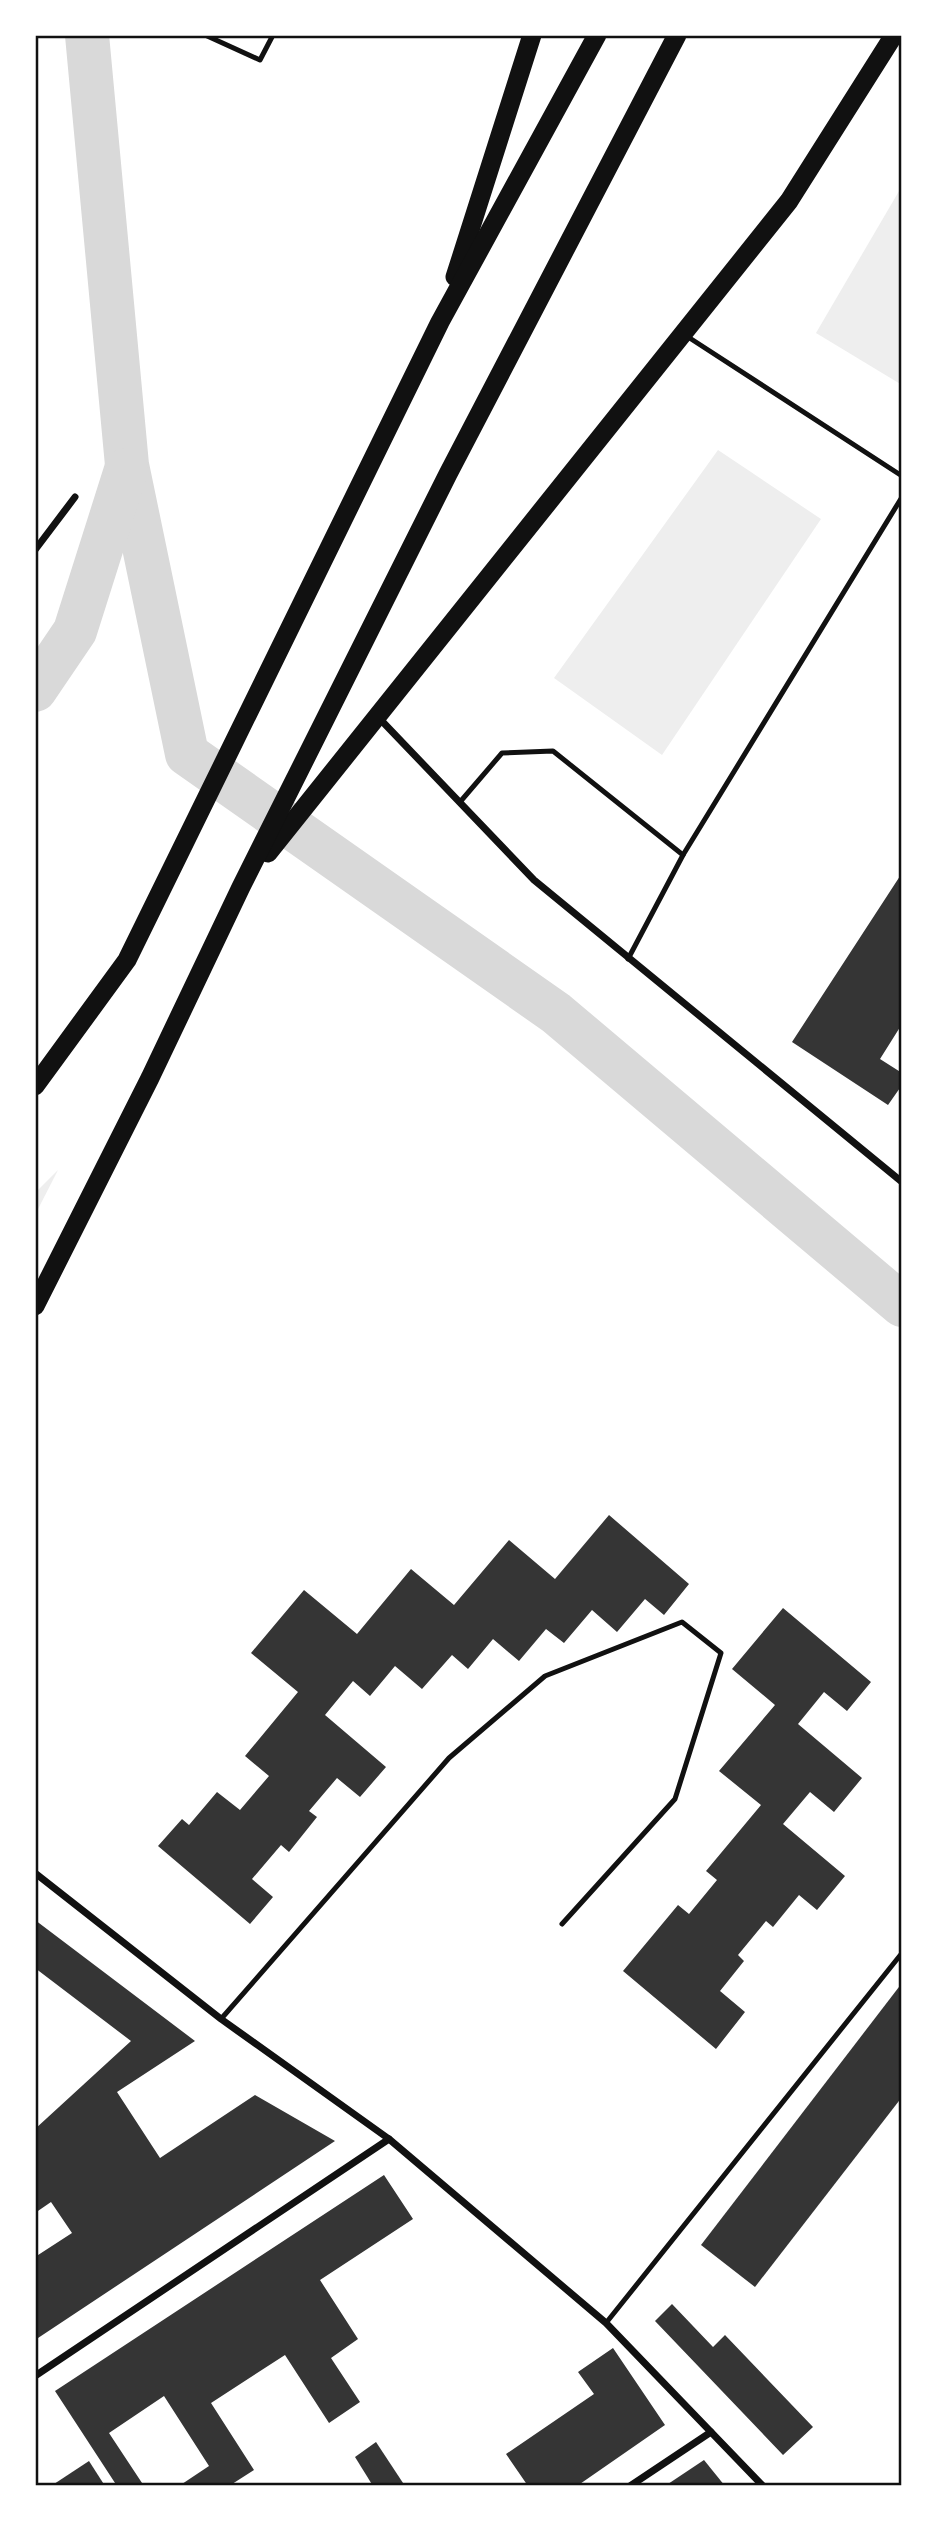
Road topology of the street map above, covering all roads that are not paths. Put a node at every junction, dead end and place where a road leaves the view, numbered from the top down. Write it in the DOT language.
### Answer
graph roads {
  1 [pos="205,35"];
  2 [pos="273,35"];
  3 [pos="532,35"];
  4 [pos="597,35"];
  5 [pos="677,35"];
  6 [pos="894,35"];
  7 [pos="440,322"];
  8 [pos="683,333"];
  9 [pos="902,476"];
  10 [pos="75,497"];
  11 [pos="902,497"];
  12 [pos="35,550"];
  13 [pos="376,715"];
  14 [pos="460,802"];
  15 [pos="684,855"];
  16 [pos="241,887"];
  17 [pos="628,959"];
  18 [pos="35,1086"];
  19 [pos="902,1182"];
  20 [pos="35,1306"];
  21 [pos="35,1873"];
  22 [pos="562,1924"];
  23 [pos="902,1953"];
  24 [pos="221,2019"];
  25 [pos="389,2139"];
  26 [pos="606,2323"];
  27 [pos="35,2376"];
  28 [pos="711,2432"];
  29 [pos="630,2486"];
  30 [pos="763,2486"];
  1 -- 2 [label="lane"];
  3 -- 7 [label="highway"];
  4 -- 7 [label="highway"];
  5 -- 16 [label="highway"];
  6 -- 8 [label="highway"];
  7 -- 18 [label="highway"];
  8 -- 9 [label="lane"];
  8 -- 13 [label="highway"];
  10 -- 12 [label="street"];
  11 -- 15 [label="lane"];
  13 -- 14 [label="street"];
  13 -- 16 [label="highway"];
  14 -- 15 [label="lane"];
  14 -- 17 [label="street"];
  15 -- 17 [label="lane"];
  16 -- 20 [label="highway"];
  17 -- 19 [label="street"];
  21 -- 24 [label="street"];
  22 -- 24 [label="lane"];
  23 -- 26 [label="lane"];
  24 -- 25 [label="street"];
  25 -- 26 [label="street"];
  25 -- 27 [label="street"];
  26 -- 28 [label="street"];
  28 -- 29 [label="street"];
  28 -- 30 [label="street"];
}
